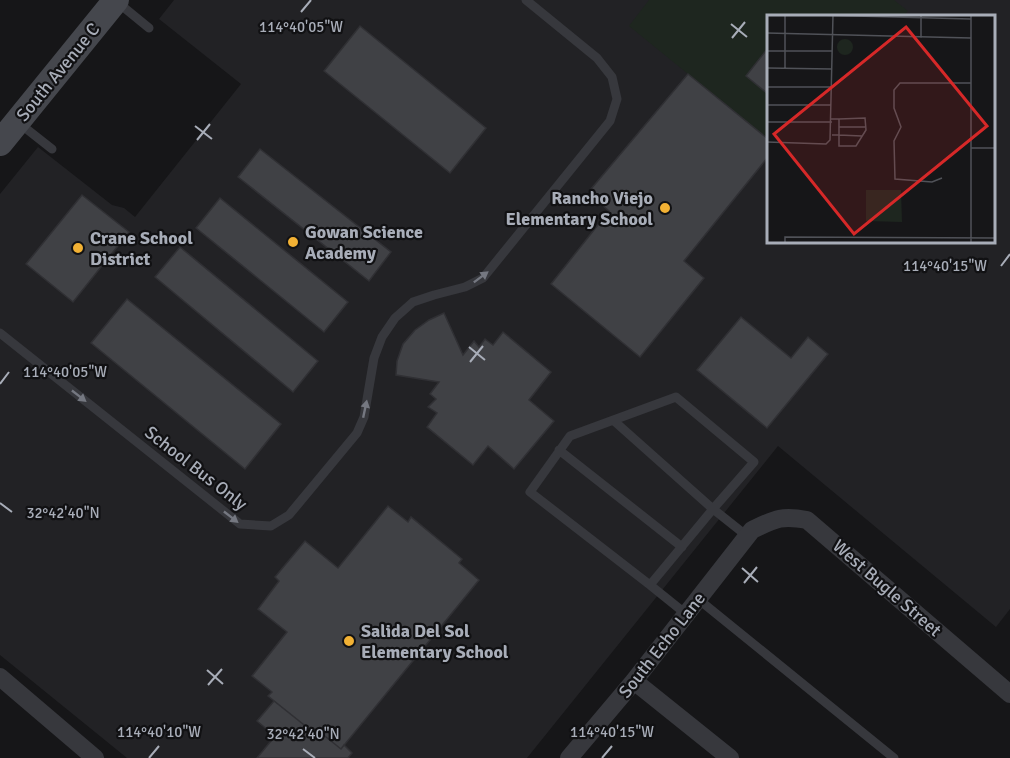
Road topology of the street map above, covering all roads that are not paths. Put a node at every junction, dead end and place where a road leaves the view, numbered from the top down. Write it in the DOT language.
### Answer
graph roads {
  1 [pos="116,0"];
  2 [pos="526,0"];
  3 [pos="149,28"];
  4 [pos="17,122"];
  5 [pos="0,143"];
  6 [pos="52,149"];
  7 [pos="0,333"];
  8 [pos="613,420"];
  9 [pos="559,450"];
  10 [pos="713,509"];
  11 [pos="750,533"];
  12 [pos="682,546"];
  13 [pos="650,585"];
  14 [pos="698,599"];
  15 [pos="686,614"];
  16 [pos="0,677"];
  17 [pos="634,681"];
  18 [pos="1010,694"];
  19 [pos="95,758"];
  20 [pos="569,758"];
  21 [pos="730,758"];
  22 [pos="894,758"];
  1 -- 3 [label="lane"];
  1 -- 4 [label="main road, South Avenue C"];
  7 -- 2 [label="lane, School Bus Only, one-way"];
  4 -- 5 [label="main road, South Avenue C"];
  4 -- 6 [label="lane"];
  8 -- 9 [label="lane"];
  8 -- 10 [label="lane"];
  8 -- 10 [label="lane"];
  9 -- 12 [label="lane"];
  9 -- 13 [label="lane"];
  10 -- 11 [label="lane"];
  10 -- 12 [label="lane"];
  11 -- 14 [label="street, South Echo Lane"];
  11 -- 18 [label="street, West Bugle Street"];
  12 -- 13 [label="lane"];
  13 -- 15 [label="lane"];
  14 -- 15 [label="street, South Echo Lane"];
  14 -- 22 [label="lane"];
  15 -- 17 [label="street, South Echo Lane"];
  16 -- 19 [label="street"];
  17 -- 20 [label="street, South Echo Lane"];
  17 -- 21 [label="street"];
}
